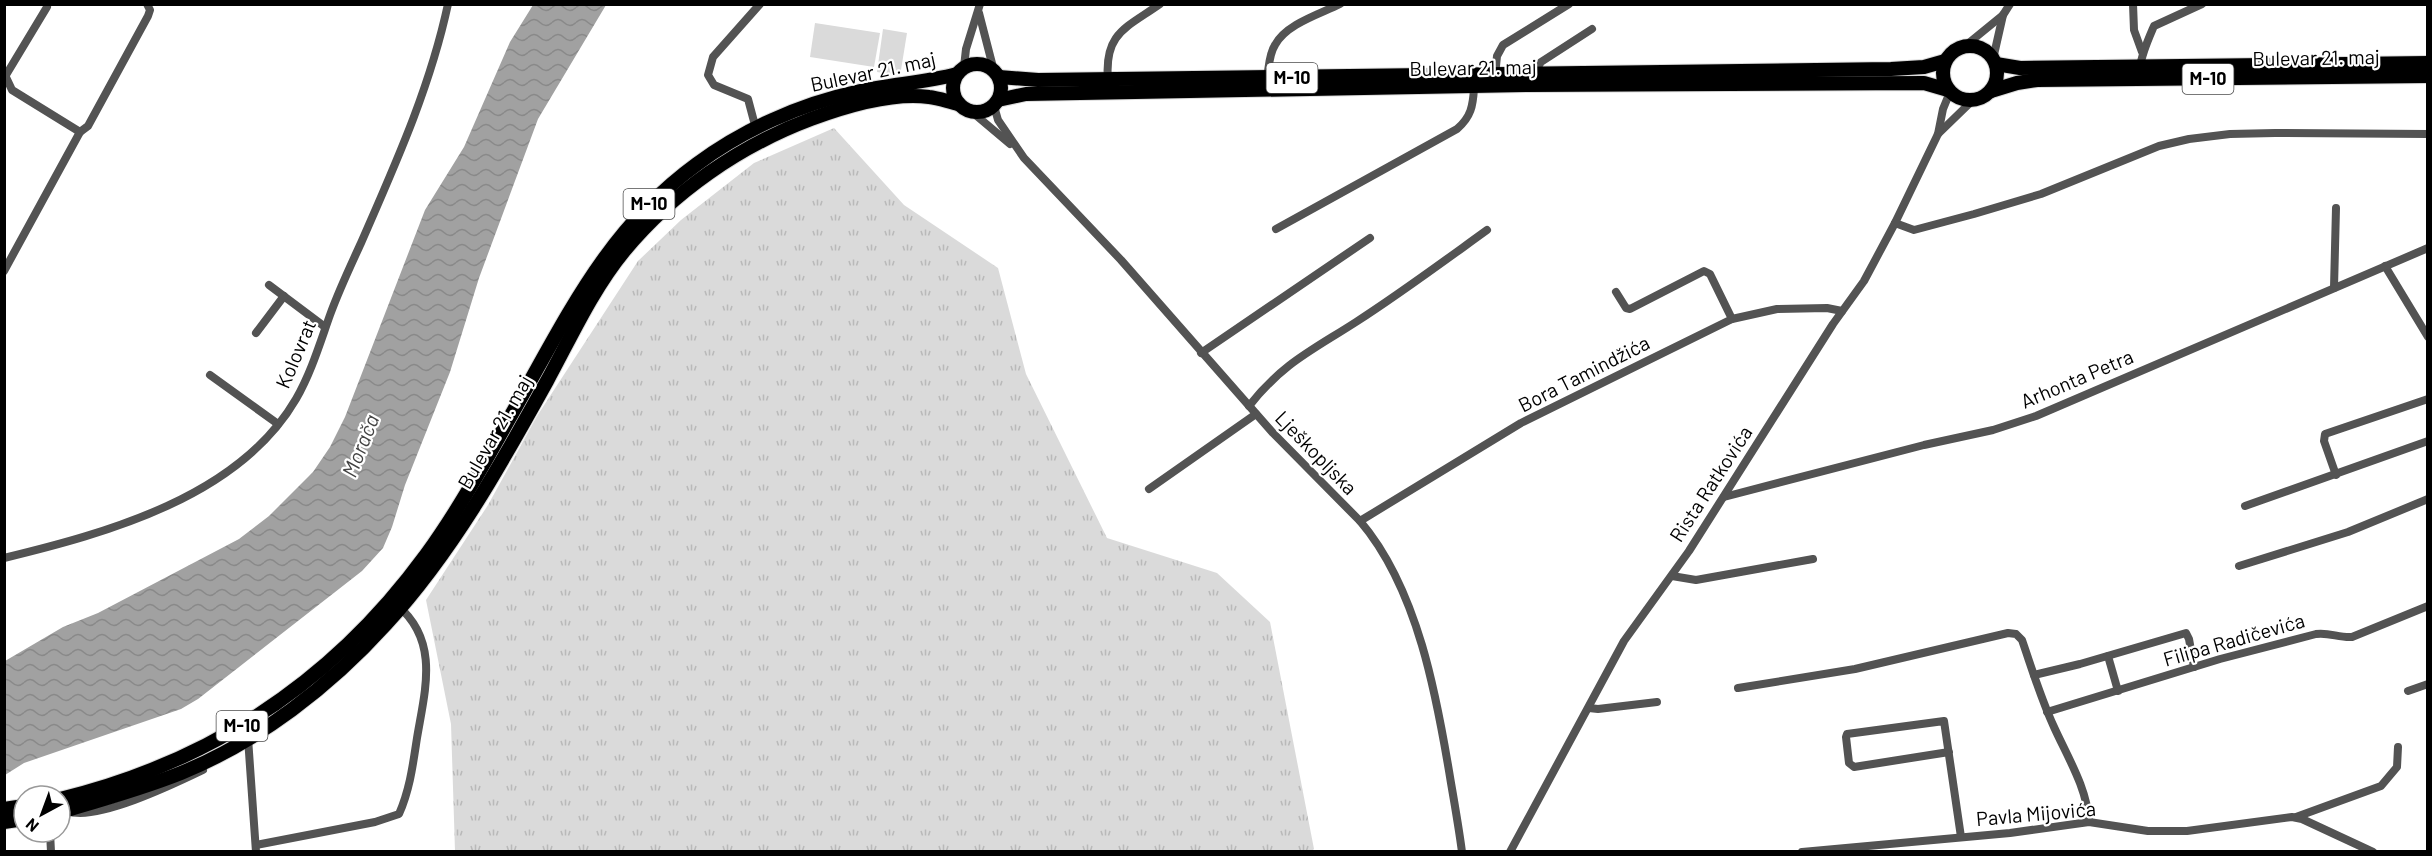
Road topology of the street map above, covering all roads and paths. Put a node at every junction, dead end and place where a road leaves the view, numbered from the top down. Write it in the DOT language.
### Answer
graph roads {
  1 [pos="147,4"];
  2 [pos="448,4"];
  3 [pos="760,4"];
  4 [pos="1160,4"];
  5 [pos="1340,4"];
  6 [pos="1569,4"];
  7 [pos="2010,4"];
  8 [pos="2133,4"];
  9 [pos="2202,4"];
  10 [pos="47,7"];
  11 [pos="979,8"];
  12 [pos="2003,15"];
  13 [pos="1592,29"];
  14 [pos="1965,46"];
  15 [pos="2142,52"];
  16 [pos="1945,61"];
  17 [pos="1995,62"];
  18 [pos="2427,63"];
  19 [pos="2140,67"];
  20 [pos="961,70"];
  21 [pos="5,74"];
  22 [pos="996,74"];
  23 [pos="1495,75"];
  24 [pos="1533,75"];
  25 [pos="2427,76"];
  26 [pos="1267,78"];
  27 [pos="1108,80"];
  28 [pos="1474,88"];
  29 [pos="7,89"];
  30 [pos="1949,91"];
  31 [pos="1991,91"];
  32 [pos="1972,101"];
  33 [pos="996,103"];
  34 [pos="959,104"];
  35 [pos="972,112"];
  36 [pos="756,129"];
  37 [pos="80,132"];
  38 [pos="1938,134"];
  39 [pos="2427,134"];
  40 [pos="1015,148"];
  41 [pos="2336,208"];
  42 [pos="1895,223"];
  43 [pos="1276,229"];
  44 [pos="1487,230"];
  45 [pos="1370,238"];
  46 [pos="2427,248"];
  47 [pos="2385,266"];
  48 [pos="4,270"];
  49 [pos="269,285"];
  50 [pos="2334,288"];
  51 [pos="1616,292"];
  52 [pos="284,296"];
  53 [pos="1842,311"];
  54 [pos="1732,319"];
  55 [pos="325,327"];
  56 [pos="256,333"];
  57 [pos="2427,337"];
  58 [pos="1201,353"];
  59 [pos="210,375"];
  60 [pos="2427,399"];
  61 [pos="1249,406"];
  62 [pos="1256,414"];
  63 [pos="278,424"];
  64 [pos="2427,441"];
  65 [pos="2336,475"];
  66 [pos="1149,489"];
  67 [pos="1724,497"];
  68 [pos="2427,500"];
  69 [pos="2245,506"];
  70 [pos="1360,522"];
  71 [pos="4,558"];
  72 [pos="1813,559"];
  73 [pos="2239,566"];
  74 [pos="1672,576"];
  75 [pos="396,603"];
  76 [pos="2427,606"];
  77 [pos="2109,656"];
  78 [pos="2194,667"];
  79 [pos="2034,675"];
  80 [pos="2427,684"];
  81 [pos="1738,688"];
  82 [pos="2118,691"];
  83 [pos="2408,691"];
  84 [pos="1657,702"];
  85 [pos="1589,708"];
  86 [pos="2047,712"];
  87 [pos="249,741"];
  88 [pos="2398,747"];
  89 [pos="1949,752"];
  90 [pos="72,803"];
  91 [pos="72,805"];
  92 [pos="2295,817"];
  93 [pos="2089,822"];
  94 [pos="1962,837"];
  95 [pos="256,848"];
  96 [pos="1462,852"];
  97 [pos="1510,852"];
  98 [pos="1802,852"];
  99 [pos="2373,852"];
  1 -- 37 [label="street"];
  2 -- 55 [label="street, Kolovrat"];
  3 -- 36 [label="street"];
  4 -- 27 [label="street"];
  5 -- 26 [label="street"];
  6 -- 23 [label="street"];
  7 -- 12 [label="street"];
  8 -- 15 [label="street"];
  9 -- 15 [label="street"];
  10 -- 21 [label="street"];
  11 -- 20 [label="street"];
  11 -- 22 [label="street"];
  12 -- 14 [label="street"];
  12 -- 17 [label="street"];
  13 -- 24 [label="street"];
  14 -- 16 [label="main road, Bulevar 21. maj / M-10"];
  14 -- 17 [label="main road, Bulevar 21. maj / M-10"];
  15 -- 19 [label="street"];
  16 -- 24 [label="main road, Bulevar 21. maj / M-10"];
  16 -- 30 [label="main road"];
  17 -- 19 [label="main road, Bulevar 21. maj / M-10"];
  17 -- 31 [label="main road"];
  18 -- 19 [label="main road, Bulevar 21. maj / M-10"];
  20 -- 22 [label="main road, Bulevar 21. maj / M-10"];
  20 -- 34 [label="main road, Bulevar 21. maj"];
  20 -- 36 [label="main road, Bulevar 21. maj / M-10"];
  21 -- 29 [label="street"];
  22 -- 27 [label="main road, Bulevar 21. maj / M-10"];
  22 -- 33 [label="main road"];
  23 -- 24 [label="main road, Bulevar 21. maj / M-10"];
  23 -- 26 [label="main road, Bulevar 21. maj / M-10"];
  25 -- 31 [label="main road, Bulevar 21. maj / M-10"];
  26 -- 27 [label="main road, Bulevar 21. maj / M-10"];
  28 -- 30 [label="main road, Bulevar 21. maj / M-10"];
  28 -- 33 [label="main road, Bulevar 21. maj / M-10"];
  28 -- 43 [label="street"];
  29 -- 37 [label="street"];
  30 -- 32 [label="main road, Bulevar 21. maj / M-10"];
  30 -- 38 [label="street, Rista Ratkovića"];
  31 -- 32 [label="main road, Bulevar 21. maj / M-10"];
  32 -- 38 [label="street, Rista Ratkovića"];
  33 -- 35 [label="main road, Bulevar 21. maj / M-10"];
  33 -- 40 [label="street, Lješkopljska"];
  34 -- 35 [label="main road, Bulevar 21. maj / M-10"];
  34 -- 75 [label="main road, Bulevar 21. maj / M-10"];
  35 -- 40 [label="street, Lješkopljska"];
  36 -- 75 [label="main road, Bulevar 21. maj / M-10"];
  37 -- 48 [label="street"];
  38 -- 42 [label="street, Rista Ratkovića"];
  39 -- 42 [label="street"];
  40 -- 58 [label="street, Lješkopljska"];
  41 -- 50 [label="street"];
  42 -- 53 [label="street, Rista Ratkovića"];
  44 -- 61 [label="street"];
  45 -- 58 [label="street"];
  46 -- 47 [label="street, Arhonta Petra"];
  47 -- 50 [label="street, Arhonta Petra"];
  47 -- 57 [label="street"];
  49 -- 52 [label="street"];
  50 -- 67 [label="street, Arhonta Petra"];
  51 -- 54 [label="street"];
  52 -- 55 [label="street"];
  52 -- 56 [label="street"];
  53 -- 54 [label="street, Bora Tamindžića"];
  53 -- 67 [label="street, Rista Ratkovića"];
  54 -- 70 [label="street, Bora Tamindžića"];
  55 -- 63 [label="street, Kolovrat"];
  58 -- 61 [label="street, Lješkopljska"];
  59 -- 63 [label="street"];
  60 -- 65 [label="street"];
  61 -- 62 [label="street, Lješkopljska"];
  62 -- 66 [label="street"];
  62 -- 70 [label="street, Lješkopljska"];
  63 -- 71 [label="street, Kolovrat"];
  64 -- 65 [label="street"];
  65 -- 69 [label="street"];
  67 -- 74 [label="street, Rista Ratkovića"];
  68 -- 73 [label="street"];
  70 -- 96 [label="street, Lješkopljska"];
  72 -- 74 [label="street"];
  74 -- 85 [label="street, Rista Ratkovića"];
  75 -- 87 [label="main road, Bulevar 21. maj / M-10"];
  75 -- 90 [label="main road, Bulevar 21. maj / M-10"];
  75 -- 95 [label="street"];
  76 -- 78 [label="street, Filipa Radičevića"];
  77 -- 78 [label="street"];
  77 -- 79 [label="street"];
  77 -- 82 [label="street"];
  78 -- 82 [label="street, Filipa Radičevića"];
  79 -- 81 [label="street"];
  79 -- 86 [label="street"];
  80 -- 83 [label="street"];
  82 -- 86 [label="street, Filipa Radičevića"];
  84 -- 85 [label="street"];
  85 -- 97 [label="street, Rista Ratkovića"];
  86 -- 93 [label="street"];
  87 -- 91 [label="main road, Bulevar 21. maj / M-10"];
  87 -- 95 [label="street"];
  88 -- 92 [label="street, Pavla Mijovića"];
  89 -- 89 [label="street"];
  89 -- 94 [label="street"];
  92 -- 93 [label="street, Pavla Mijovića"];
  92 -- 99 [label="street"];
  93 -- 94 [label="street, Pavla Mijovića"];
  94 -- 98 [label="street, Pavla Mijovića"];
}
